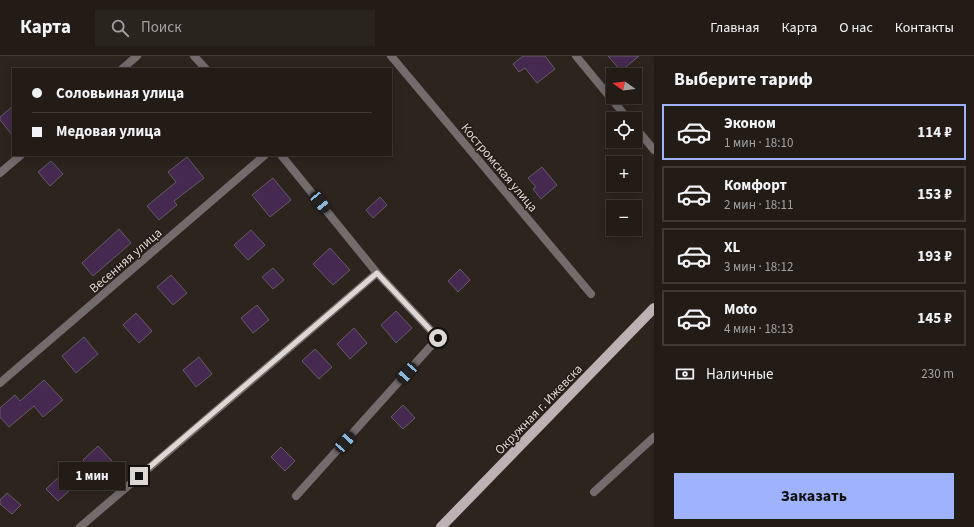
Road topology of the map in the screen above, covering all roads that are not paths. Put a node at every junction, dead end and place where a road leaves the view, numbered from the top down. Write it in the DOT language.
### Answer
graph roads {
  1 [pos="137,56"];
  2 [pos="194,56"];
  3 [pos="391,56"];
  4 [pos="576,56"];
  5 [pos="123,68"];
  6 [pos="205,68"];
  7 [pos="622,112"];
  8 [pos="642,135"];
  9 [pos="654,150"];
  10 [pos="20,156"];
  11 [pos="264,156"];
  12 [pos="282,156"];
  13 [pos="0,173"];
  14 [pos="377,273"];
  15 [pos="591,294"];
  16 [pos="654,308"];
  17 [pos="0,383"];
  18 [pos="654,437"];
  19 [pos="594,492"];
  20 [pos="296,496"];
  21 [pos="80,527"];
  22 [pos="441,527"];
  1 -- 5 [label="street"];
  2 -- 6 [label="street"];
  3 -- 15 [label="street, Костромская улица"];
  4 -- 7 [label="street"];
  8 -- 9 [label="street"];
  10 -- 13 [label="street"];
  11 -- 17 [label="street, Весенняя улица"];
  12 -- 14 [label="street"];
  14 -- 20 [label="street"];
  14 -- 21 [label="street"];
  16 -- 22 [label="main road, Окружная г. Ижевска"];
  18 -- 19 [label="street"];
}
